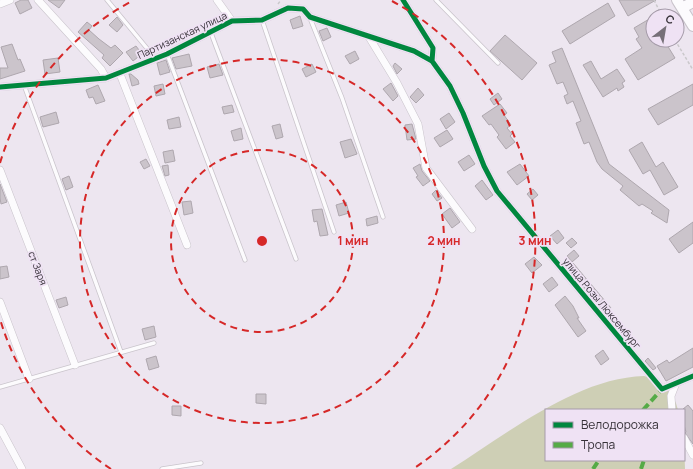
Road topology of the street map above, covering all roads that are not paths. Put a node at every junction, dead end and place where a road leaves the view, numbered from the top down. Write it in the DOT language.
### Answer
graph roads {
  1 [pos="10,0"];
  2 [pos="38,0"];
  3 [pos="107,0"];
  4 [pos="217,0"];
  5 [pos="403,0"];
  6 [pos="436,0"];
  7 [pos="693,2"];
  8 [pos="0,4"];
  9 [pos="680,4"];
  10 [pos="310,17"];
  11 [pos="262,20"];
  12 [pos="232,22"];
  13 [pos="693,26"];
  14 [pos="211,33"];
  15 [pos="369,37"];
  16 [pos="167,54"];
  17 [pos="155,58"];
  18 [pos="432,61"];
  19 [pos="498,63"];
  20 [pos="120,74"];
  21 [pos="106,78"];
  22 [pos="24,85"];
  23 [pos="0,87"];
  24 [pos="0,170"];
  25 [pos="383,218"];
  26 [pos="472,229"];
  27 [pos="334,232"];
  28 [pos="187,245"];
  29 [pos="296,259"];
  30 [pos="245,260"];
  31 [pos="0,302"];
  32 [pos="154,343"];
  33 [pos="121,352"];
  34 [pos="75,365"];
  35 [pos="693,376"];
  36 [pos="29,379"];
  37 [pos="676,383"];
  38 [pos="0,387"];
  39 [pos="672,409"];
  40 [pos="0,428"];
  41 [pos="685,440"];
  42 [pos="693,455"];
  43 [pos="201,463"];
  44 [pos="22,469"];
  45 [pos="162,469"];
  1 -- 8 [label="street"];
  2 -- 21 [label="street"];
  3 -- 17 [label="lane"];
  4 -- 12 [label="street, Партизанская улица"];
  5 -- 18 [label="street, улица Розы Люксембург"];
  6 -- 19 [label="lane"];
  7 -- 9 [label="main road"];
  9 -- 13 [label="main road"];
  10 -- 11 [label="street, Партизанская улица"];
  10 -- 15 [label="street, Партизанская улица"];
  10 -- 25 [label="lane"];
  11 -- 12 [label="street, Партизанская улица"];
  11 -- 27 [label="lane"];
  12 -- 14 [label="street, Партизанская улица"];
  14 -- 16 [label="street, Партизанская улица"];
  14 -- 29 [label="lane"];
  15 -- 18 [label="street, Партизанская улица"];
  15 -- 26 [label="street"];
  16 -- 17 [label="street, Партизанская улица"];
  16 -- 30 [label="lane"];
  17 -- 20 [label="street, Партизанская улица"];
  18 -- 37 [label="street, улица Розы Люксембург"];
  20 -- 21 [label="street, Партизанская улица"];
  20 -- 28 [label="street"];
  21 -- 22 [label="street, Партизанская улица"];
  22 -- 23 [label="street, Партизанская улица"];
  22 -- 33 [label="lane"];
  24 -- 34 [label="street, ст Заря"];
  31 -- 36 [label="street"];
  32 -- 33 [label="lane"];
  33 -- 34 [label="lane"];
  34 -- 36 [label="lane"];
  35 -- 37 [label="street"];
  36 -- 38 [label="lane"];
  37 -- 39 [label="street"];
  40 -- 44 [label="street"];
  41 -- 42 [label="street"];
  43 -- 45 [label="lane"];
}
